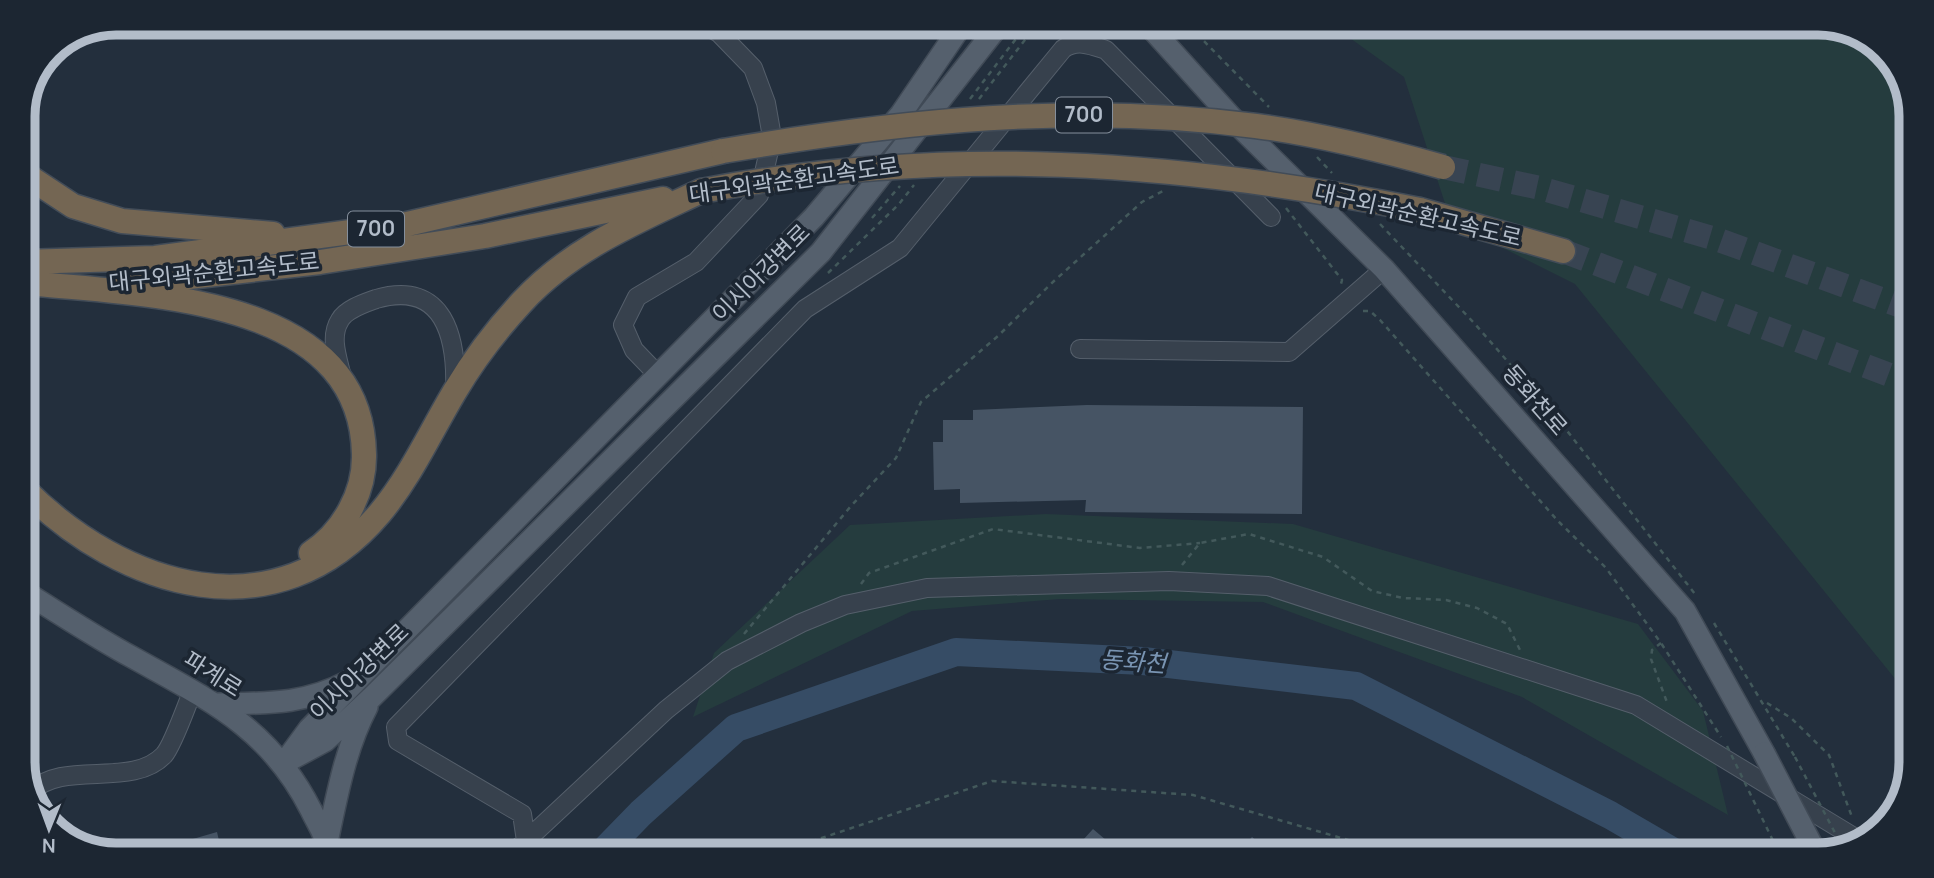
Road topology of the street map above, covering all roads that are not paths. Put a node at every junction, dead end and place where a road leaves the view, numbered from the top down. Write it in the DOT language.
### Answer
graph roads {
  1 [pos="721,35"];
  2 [pos="955,35"];
  3 [pos="994,35"];
  4 [pos="1157,35"];
  5 [pos="1443,167"];
  6 [pos="35,181"];
  7 [pos="701,191"];
  8 [pos="1271,217"];
  9 [pos="316,238"];
  10 [pos="1563,251"];
  11 [pos="35,261"];
  12 [pos="1384,269"];
  13 [pos="35,284"];
  14 [pos="35,285"];
  15 [pos="1080,349"];
  16 [pos="659,376"];
  17 [pos="343,383"];
  18 [pos="455,391"];
  19 [pos="35,482"];
  20 [pos="35,497"];
  21 [pos="35,598"];
  22 [pos="372,668"];
  23 [pos="193,690"];
  24 [pos="371,698"];
  25 [pos="215,704"];
  26 [pos="284,764"];
  27 [pos="39,788"];
  28 [pos="1851,836"];
  29 [pos="325,843"];
  30 [pos="328,843"];
  31 [pos="521,843"];
  32 [pos="523,843"];
  33 [pos="1811,843"];
  1 -- 16 [label="street"];
  2 -- 16 [label="main road, 이시아강변로"];
  3 -- 24 [label="main road, 이시아강변로"];
  4 -- 12 [label="main road, 동화천로"];
  5 -- 9 [label="highway, 대구외곽순환고속도로 / 700, bridge"];
  6 -- 9 [label="highway"];
  7 -- 10 [label="highway, 대구외곽순환고속도로 / 700, bridge"];
  7 -- 13 [label="highway, 대구외곽순환고속도로 / 700"];
  7 -- 18 [label="highway"];
  8 -- 31 [label="street"];
  9 -- 11 [label="highway, 대구외곽순환고속도로 / 700"];
  12 -- 15 [label="street"];
  12 -- 33 [label="main road, 동화천로, bridge"];
  14 -- 17 [label="highway"];
  16 -- 22 [label="main road, 이시아강변로"];
  17 -- 18 [label="street"];
  17 -- 19 [label="highway"];
  18 -- 20 [label="highway"];
  21 -- 23 [label="main road, 파계로"];
  22 -- 25 [label="main road"];
  22 -- 26 [label="main road, 이시아강변로"];
  23 -- 25 [label="main road, 파계로"];
  23 -- 27 [label="street"];
  24 -- 26 [label="main road, 이시아강변로"];
  24 -- 30 [label="main road"];
  25 -- 26 [label="main road, 파계로"];
  26 -- 29 [label="main road, 파계로"];
  28 -- 32 [label="street"];
}
